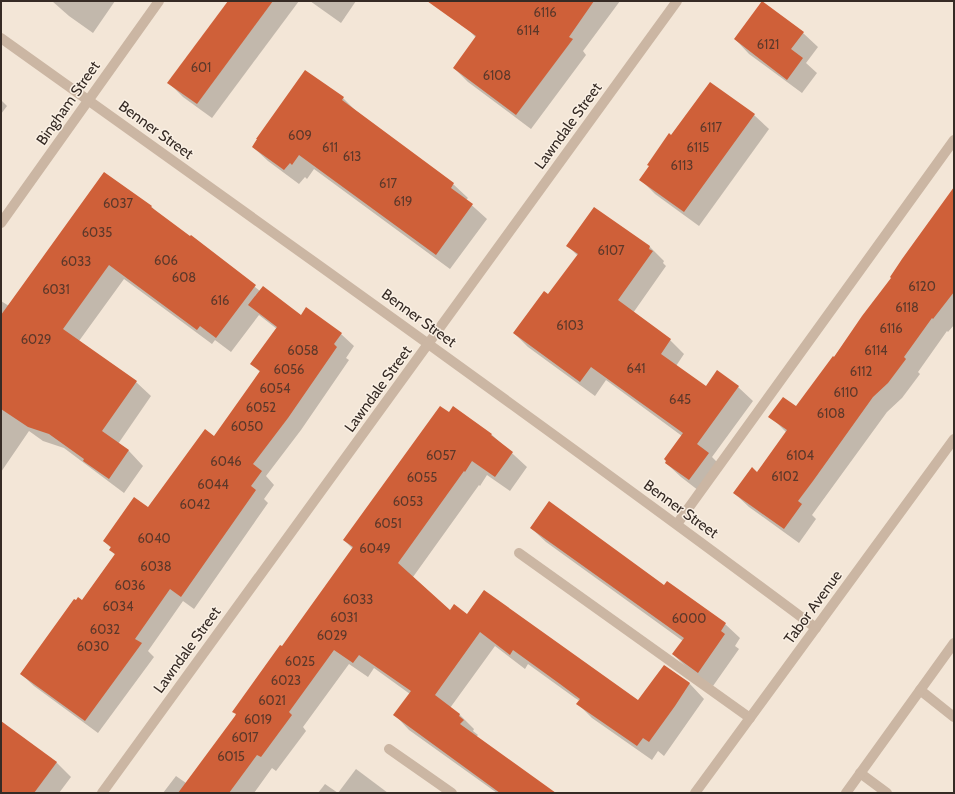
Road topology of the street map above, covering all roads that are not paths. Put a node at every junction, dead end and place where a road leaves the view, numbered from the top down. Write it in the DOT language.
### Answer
graph roads {
  1 [pos="159,1"];
  2 [pos="677,1"];
  3 [pos="1,38"];
  4 [pos="89,100"];
  5 [pos="954,140"];
  6 [pos="1,223"];
  7 [pos="429,343"];
  8 [pos="954,439"];
  9 [pos="677,524"];
  10 [pos="519,553"];
  11 [pos="816,628"];
  12 [pos="954,643"];
  13 [pos="920,690"];
  14 [pos="954,717"];
  15 [pos="750,718"];
  16 [pos="389,749"];
  17 [pos="860,773"];
  18 [pos="102,793"];
  19 [pos="452,793"];
  20 [pos="696,793"];
  21 [pos="846,793"];
  22 [pos="887,793"];
  1 -- 4 [label="street, Bingham Street"];
  2 -- 7 [label="street, Lawndale Street"];
  3 -- 4 [label="street, Benner Street"];
  4 -- 6 [label="street, Bingham Street"];
  4 -- 7 [label="street, Benner Street"];
  5 -- 9 [label="street"];
  7 -- 9 [label="street, Benner Street"];
  7 -- 18 [label="street, Lawndale Street"];
  8 -- 11 [label="street, Tabor Avenue"];
  9 -- 11 [label="street, Benner Street"];
  10 -- 15 [label="street"];
  11 -- 15 [label="street, Tabor Avenue"];
  12 -- 13 [label="street"];
  13 -- 14 [label="street"];
  13 -- 17 [label="street"];
  15 -- 20 [label="street, Tabor Avenue"];
  16 -- 19 [label="street"];
  17 -- 21 [label="street"];
  17 -- 22 [label="street"];
}
